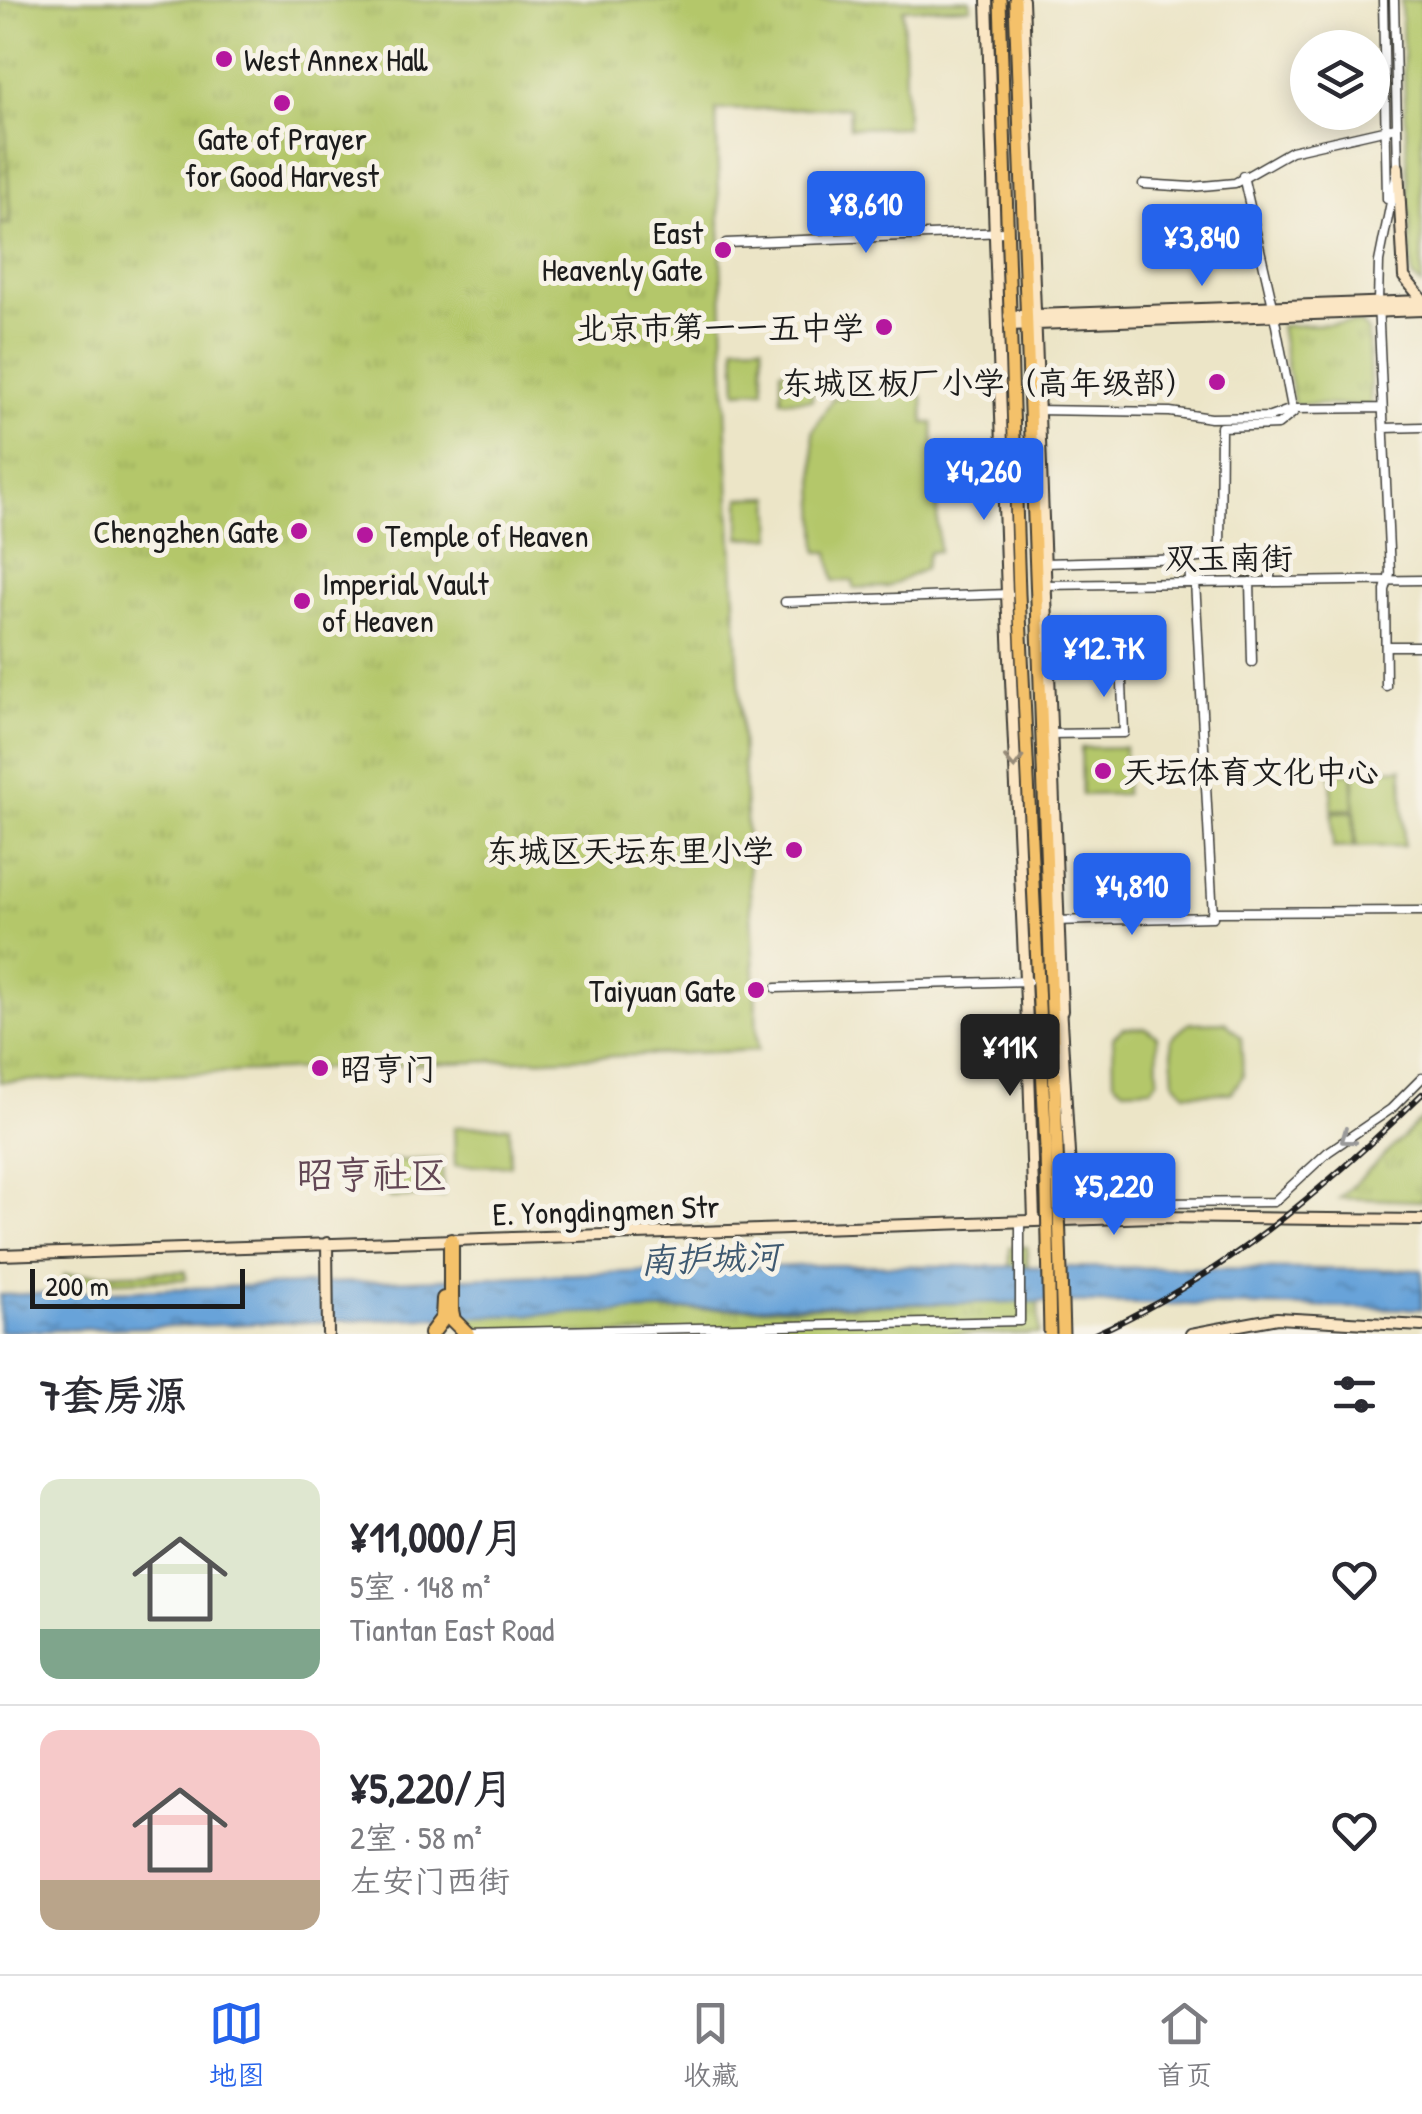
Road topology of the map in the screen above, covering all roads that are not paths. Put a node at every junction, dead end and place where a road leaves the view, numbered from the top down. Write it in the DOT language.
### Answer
graph roads {
  1 [pos="987,0"];
  2 [pos="1000,0"];
  3 [pos="1015,0"];
  4 [pos="1023,0"];
  5 [pos="1383,0"];
  6 [pos="1394,0"];
  7 [pos="1392,127"];
  8 [pos="1398,167"];
  9 [pos="1243,176"];
  10 [pos="1143,184"];
  11 [pos="1385,229"];
  12 [pos="1000,232"];
  13 [pos="726,242"];
  14 [pos="1422,300"];
  15 [pos="1378,307"];
  16 [pos="1422,310"];
  17 [pos="1274,311"];
  18 [pos="1032,319"];
  19 [pos="1009,320"];
  20 [pos="1382,408"];
  21 [pos="1292,409"];
  22 [pos="1035,410"];
  23 [pos="1384,428"];
  24 [pos="1422,428"];
  25 [pos="1270,554"];
  26 [pos="1190,560"];
  27 [pos="1040,563"];
  28 [pos="1422,580"];
  29 [pos="1192,581"];
  30 [pos="1389,581"];
  31 [pos="1250,582"];
  32 [pos="1270,582"];
  33 [pos="1041,585"];
  34 [pos="1012,594"];
  35 [pos="784,602"];
  36 [pos="1198,624"];
  37 [pos="1210,624"];
  38 [pos="1386,646"];
  39 [pos="1422,646"];
  40 [pos="1121,659"];
  41 [pos="1252,662"];
  42 [pos="1386,686"];
  43 [pos="1045,734"];
  44 [pos="1422,911"];
  45 [pos="1212,915"];
  46 [pos="1053,921"];
  47 [pos="1051,968"];
  48 [pos="1024,981"];
  49 [pos="1038,981"];
  50 [pos="776,988"];
  51 [pos="1062,1011"];
  52 [pos="1028,1044"];
  53 [pos="1422,1078"];
  54 [pos="1052,1149"];
  55 [pos="1072,1189"];
  56 [pos="1032,1190"];
  57 [pos="1154,1216"];
  58 [pos="1073,1219"];
  59 [pos="1020,1220"];
  60 [pos="1034,1220"];
  61 [pos="1054,1220"];
  62 [pos="1422,1220"];
  63 [pos="447,1241"];
  64 [pos="326,1243"];
  65 [pos="0,1255"];
  66 [pos="447,1263"];
  67 [pos="1422,1326"];
  68 [pos="328,1330"];
  69 [pos="435,1331"];
  70 [pos="464,1332"];
  71 [pos="1056,1334"];
  72 [pos="1191,1334"];
  1 -- 12 [label="street"];
  2 -- 12 [label="main road"];
  3 -- 18 [label="main road"];
  4 -- 18 [label="street"];
  5 -- 7 [label="street"];
  6 -- 7 [label="street"];
  7 -- 8 [label="street"];
  7 -- 9 [label="street"];
  7 -- 11 [label="street"];
  8 -- 11 [label="street"];
  8 -- 14 [label="street"];
  9 -- 10 [label="street"];
  9 -- 17 [label="street"];
  11 -- 15 [label="street"];
  12 -- 13 [label="street"];
  12 -- 19 [label="main road"];
  12 -- 34 [label="street"];
  14 -- 15 [label="street"];
  15 -- 16 [label="street"];
  15 -- 17 [label="street"];
  15 -- 20 [label="street"];
  17 -- 18 [label="street"];
  17 -- 21 [label="street"];
  18 -- 19 [label="street"];
  18 -- 22 [label="main road"];
  19 -- 34 [label="main road"];
  20 -- 21 [label="street"];
  20 -- 23 [label="street"];
  21 -- 22 [label="street"];
  21 -- 26 [label="street"];
  22 -- 27 [label="main road"];
  23 -- 24 [label="street"];
  23 -- 30 [label="street"];
  25 -- 32 [label="street"];
  26 -- 27 [label="street"];
  26 -- 29 [label="street"];
  27 -- 33 [label="main road"];
  28 -- 30 [label="street, 双玉南街"];
  29 -- 31 [label="street, 双玉南街"];
  29 -- 33 [label="street, 双玉南街"];
  29 -- 36 [label="street"];
  30 -- 32 [label="street, 双玉南街"];
  30 -- 38 [label="street"];
  31 -- 32 [label="street, 双玉南街"];
  31 -- 41 [label="street"];
  33 -- 43 [label="main road"];
  34 -- 35 [label="street"];
  34 -- 48 [label="street, one-way"];
  34 -- 49 [label="main road"];
  36 -- 37 [label="street"];
  36 -- 45 [label="street"];
  38 -- 39 [label="street"];
  38 -- 42 [label="street"];
  40 -- 43 [label="street"];
  43 -- 46 [label="main road"];
  44 -- 45 [label="street"];
  45 -- 46 [label="street"];
  46 -- 47 [label="main road"];
  46 -- 51 [label="street"];
  47 -- 51 [label="street"];
  47 -- 54 [label="main road"];
  48 -- 49 [label="street"];
  48 -- 50 [label="street"];
  48 -- 52 [label="street"];
  49 -- 52 [label="street"];
  49 -- 54 [label="main road"];
  51 -- 55 [label="street"];
  52 -- 56 [label="street"];
  53 -- 57 [label="street, one-way"];
  54 -- 71 [label="main road, bridge"];
  55 -- 56 [label="street"];
  55 -- 58 [label="street"];
  56 -- 60 [label="street"];
  57 -- 58 [label="street, E. Yongdingmen Str"];
  57 -- 62 [label="street, E. Yongdingmen Str"];
  58 -- 61 [label="street, E. Yongdingmen Str"];
  59 -- 60 [label="street, E. Yongdingmen Str"];
  59 -- 63 [label="street, E. Yongdingmen Str"];
  59 -- 70 [label="street"];
  60 -- 61 [label="street, E. Yongdingmen Str"];
  61 -- 71 [label="street, bridge"];
  63 -- 64 [label="street, E. Yongdingmen Str"];
  63 -- 66 [label="highway"];
  64 -- 65 [label="street, E. Yongdingmen Str"];
  64 -- 68 [label="street"];
  66 -- 69 [label="highway"];
  66 -- 70 [label="highway"];
  67 -- 72 [label="street"];
}
